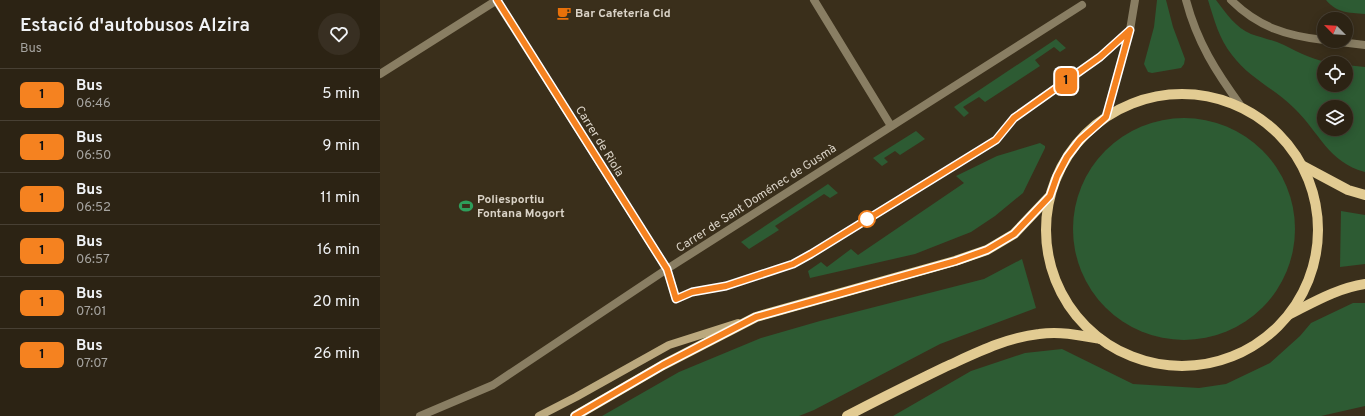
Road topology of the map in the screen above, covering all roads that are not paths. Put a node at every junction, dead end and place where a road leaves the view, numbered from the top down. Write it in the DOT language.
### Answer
graph roads {
  1 [pos="496,0"];
  2 [pos="814,0"];
  3 [pos="1135,0"];
  4 [pos="1186,0"];
  5 [pos="1231,0"];
  6 [pos="1082,5"];
  7 [pos="1317,39"];
  8 [pos="1353,44"];
  9 [pos="1365,45"];
  10 [pos="380,74"];
  11 [pos="1241,106"];
  12 [pos="1106,117"];
  13 [pos="891,126"];
  14 [pos="1303,166"];
  15 [pos="1365,195"];
  16 [pos="1050,196"];
  17 [pos="667,269"];
  18 [pos="1365,284"];
  19 [pos="676,299"];
  20 [pos="1288,315"];
  21 [pos="756,317"];
  22 [pos="1100,339"];
  23 [pos="420,416"];
  24 [pos="539,416"];
  25 [pos="575,416"];
  26 [pos="847,416"];
  1 -- 10 [label="street"];
  1 -- 17 [label="street, Carrer de Riola"];
  2 -- 13 [label="street"];
  3 -- 12 [label="street"];
  4 -- 11 [label="street"];
  5 -- 7 [label="street"];
  6 -- 13 [label="street, Carrer de Sant Doménec de Gusmà"];
  8 -- 9 [label="street"];
  11 -- 12 [label="main road"];
  11 -- 14 [label="main road"];
  12 -- 16 [label="main road"];
  13 -- 17 [label="street, Carrer de Sant Doménec de Gusmà"];
  14 -- 15 [label="main road"];
  14 -- 20 [label="main road"];
  16 -- 21 [label="main road"];
  16 -- 22 [label="main road"];
  17 -- 19 [label="street, Carrer de Riola"];
  17 -- 23 [label="street, Carrer de Sant Doménec de Gusmà"];
  18 -- 20 [label="main road"];
  20 -- 22 [label="main road"];
  21 -- 24 [label="street"];
  21 -- 25 [label="main road"];
  22 -- 26 [label="main road"];
}
